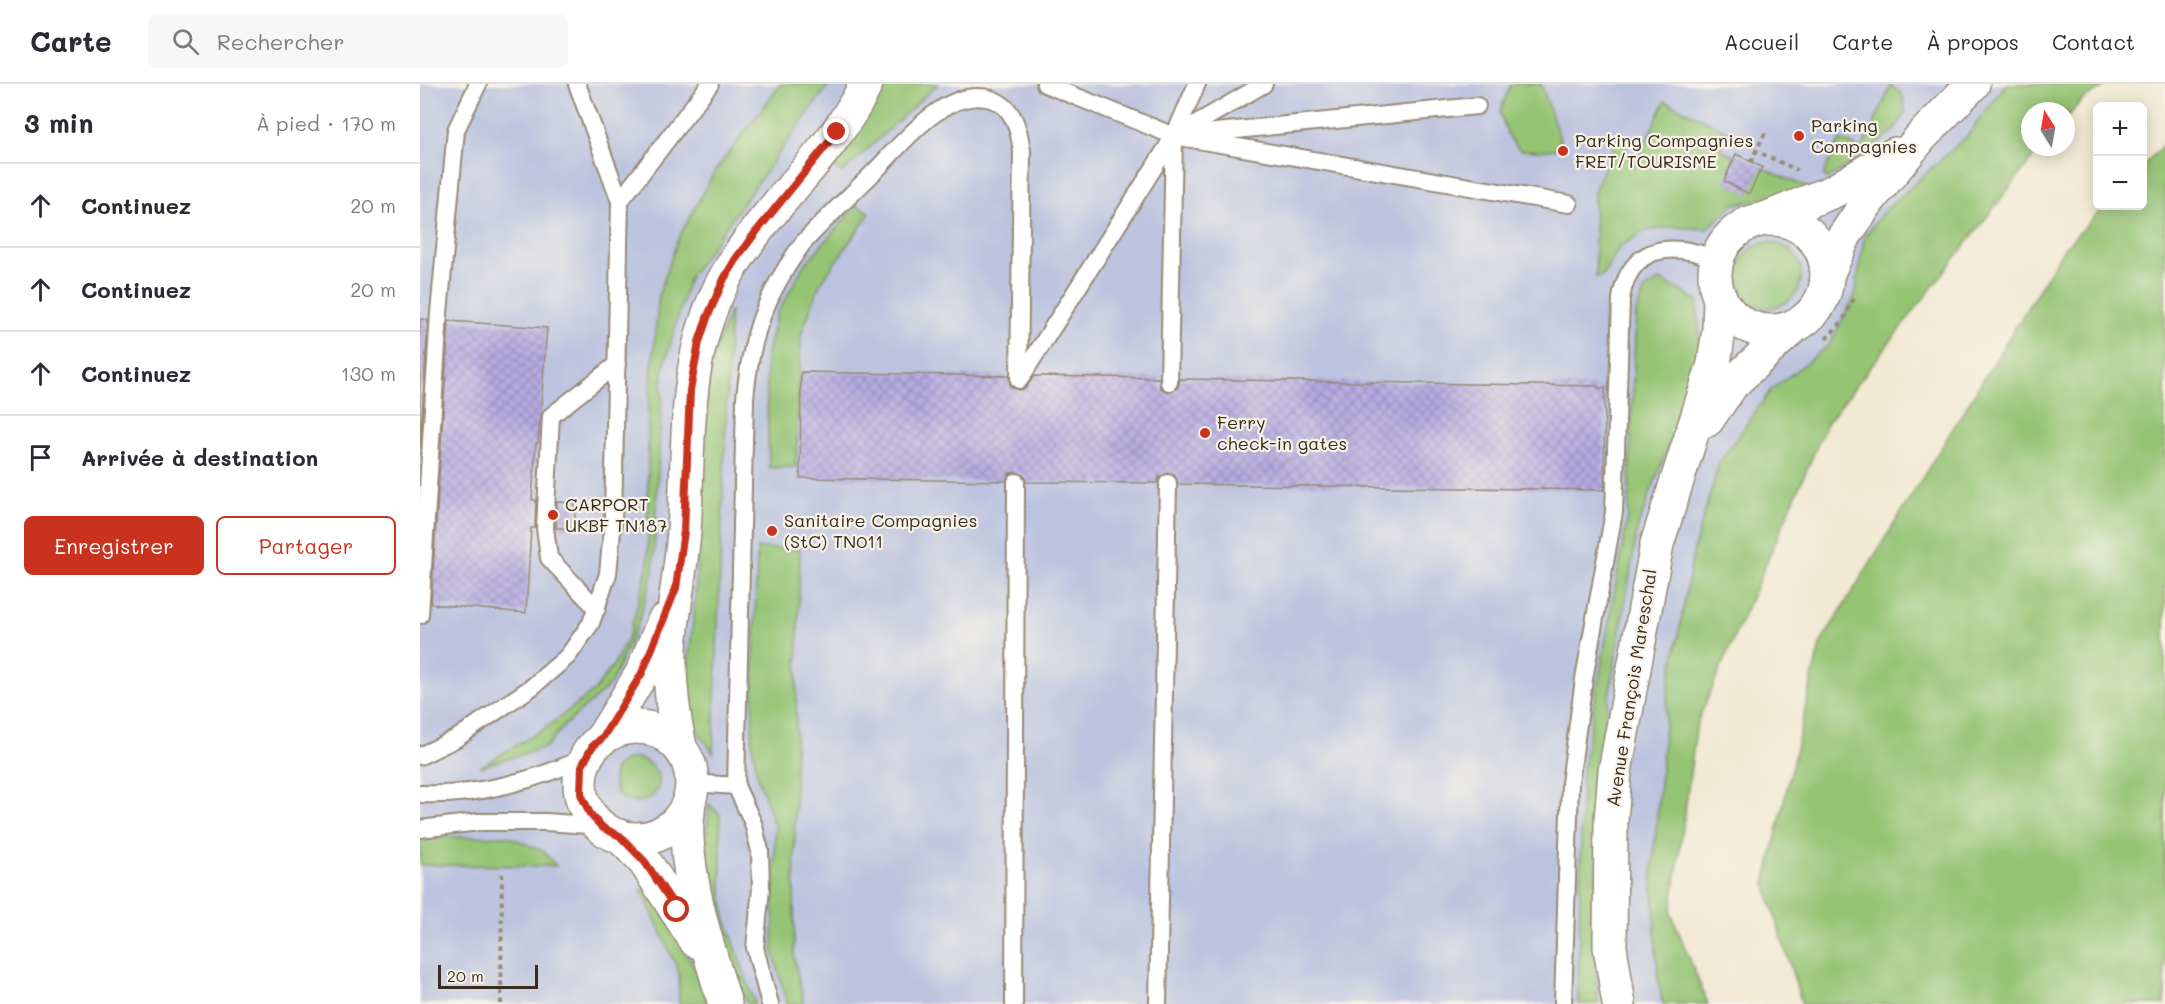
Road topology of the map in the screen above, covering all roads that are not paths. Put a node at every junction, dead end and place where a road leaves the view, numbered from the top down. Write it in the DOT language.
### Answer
graph roads {
  1 [pos="478,84"];
  2 [pos="577,84"];
  3 [pos="710,84"];
  4 [pos="866,84"];
  5 [pos="1045,84"];
  6 [pos="1197,84"];
  7 [pos="1241,84"];
  8 [pos="1263,84"];
  9 [pos="1973,84"];
  10 [pos="1477,106"];
  11 [pos="1174,136"];
  12 [pos="1922,136"];
  13 [pos="620,201"];
  14 [pos="1569,204"];
  15 [pos="1762,220"];
  16 [pos="1718,258"];
  17 [pos="1841,280"];
  18 [pos="1720,297"];
  19 [pos="1808,334"];
  20 [pos="617,364"];
  21 [pos="1169,382"];
  22 [pos="1688,449"];
  23 [pos="1016,482"];
  24 [pos="1168,483"];
  25 [pos="676,588"];
  26 [pos="597,609"];
  27 [pos="420,615"];
  28 [pos="595,747"];
  29 [pos="680,747"];
  30 [pos="420,756"];
  31 [pos="736,786"];
  32 [pos="691,792"];
  33 [pos="420,794"];
  34 [pos="420,829"];
  35 [pos="610,831"];
  36 [pos="722,994"];
  37 [pos="770,1004"];
  38 [pos="1014,1004"];
  39 [pos="1158,1004"];
  40 [pos="1563,1004"];
  41 [pos="1619,1004"];
  1 -- 27 [label="lane"];
  2 -- 13 [label="lane"];
  3 -- 13 [label="lane"];
  4 -- 25 [label="street"];
  5 -- 11 [label="lane"];
  6 -- 11 [label="lane"];
  7 -- 11 [label="lane"];
  8 -- 11 [label="lane"];
  9 -- 12 [label="street"];
  10 -- 11 [label="lane"];
  11 -- 14 [label="lane"];
  11 -- 21 [label="lane"];
  11 -- 31 [label="lane"];
  12 -- 15 [label="street"];
  12 -- 17 [label="street"];
  13 -- 20 [label="lane"];
  15 -- 16 [label="street"];
  15 -- 17 [label="street"];
  16 -- 18 [label="street"];
  16 -- 40 [label="lane"];
  17 -- 19 [label="street"];
  18 -- 19 [label="street"];
  18 -- 22 [label="street, Avenue François Mareschal"];
  19 -- 22 [label="street, Avenue François Mareschal"];
  20 -- 26 [label="lane"];
  20 -- 26 [label="lane"];
  22 -- 41 [label="street, Avenue François Mareschal"];
  23 -- 38 [label="lane"];
  24 -- 39 [label="lane"];
  25 -- 28 [label="street"];
  25 -- 29 [label="street"];
  26 -- 30 [label="lane"];
  28 -- 29 [label="street"];
  28 -- 33 [label="lane"];
  28 -- 35 [label="street"];
  29 -- 32 [label="street"];
  31 -- 32 [label="lane"];
  31 -- 37 [label="lane"];
  32 -- 35 [label="street"];
  32 -- 36 [label="street"];
  34 -- 35 [label="lane"];
  35 -- 36 [label="street"];
}
